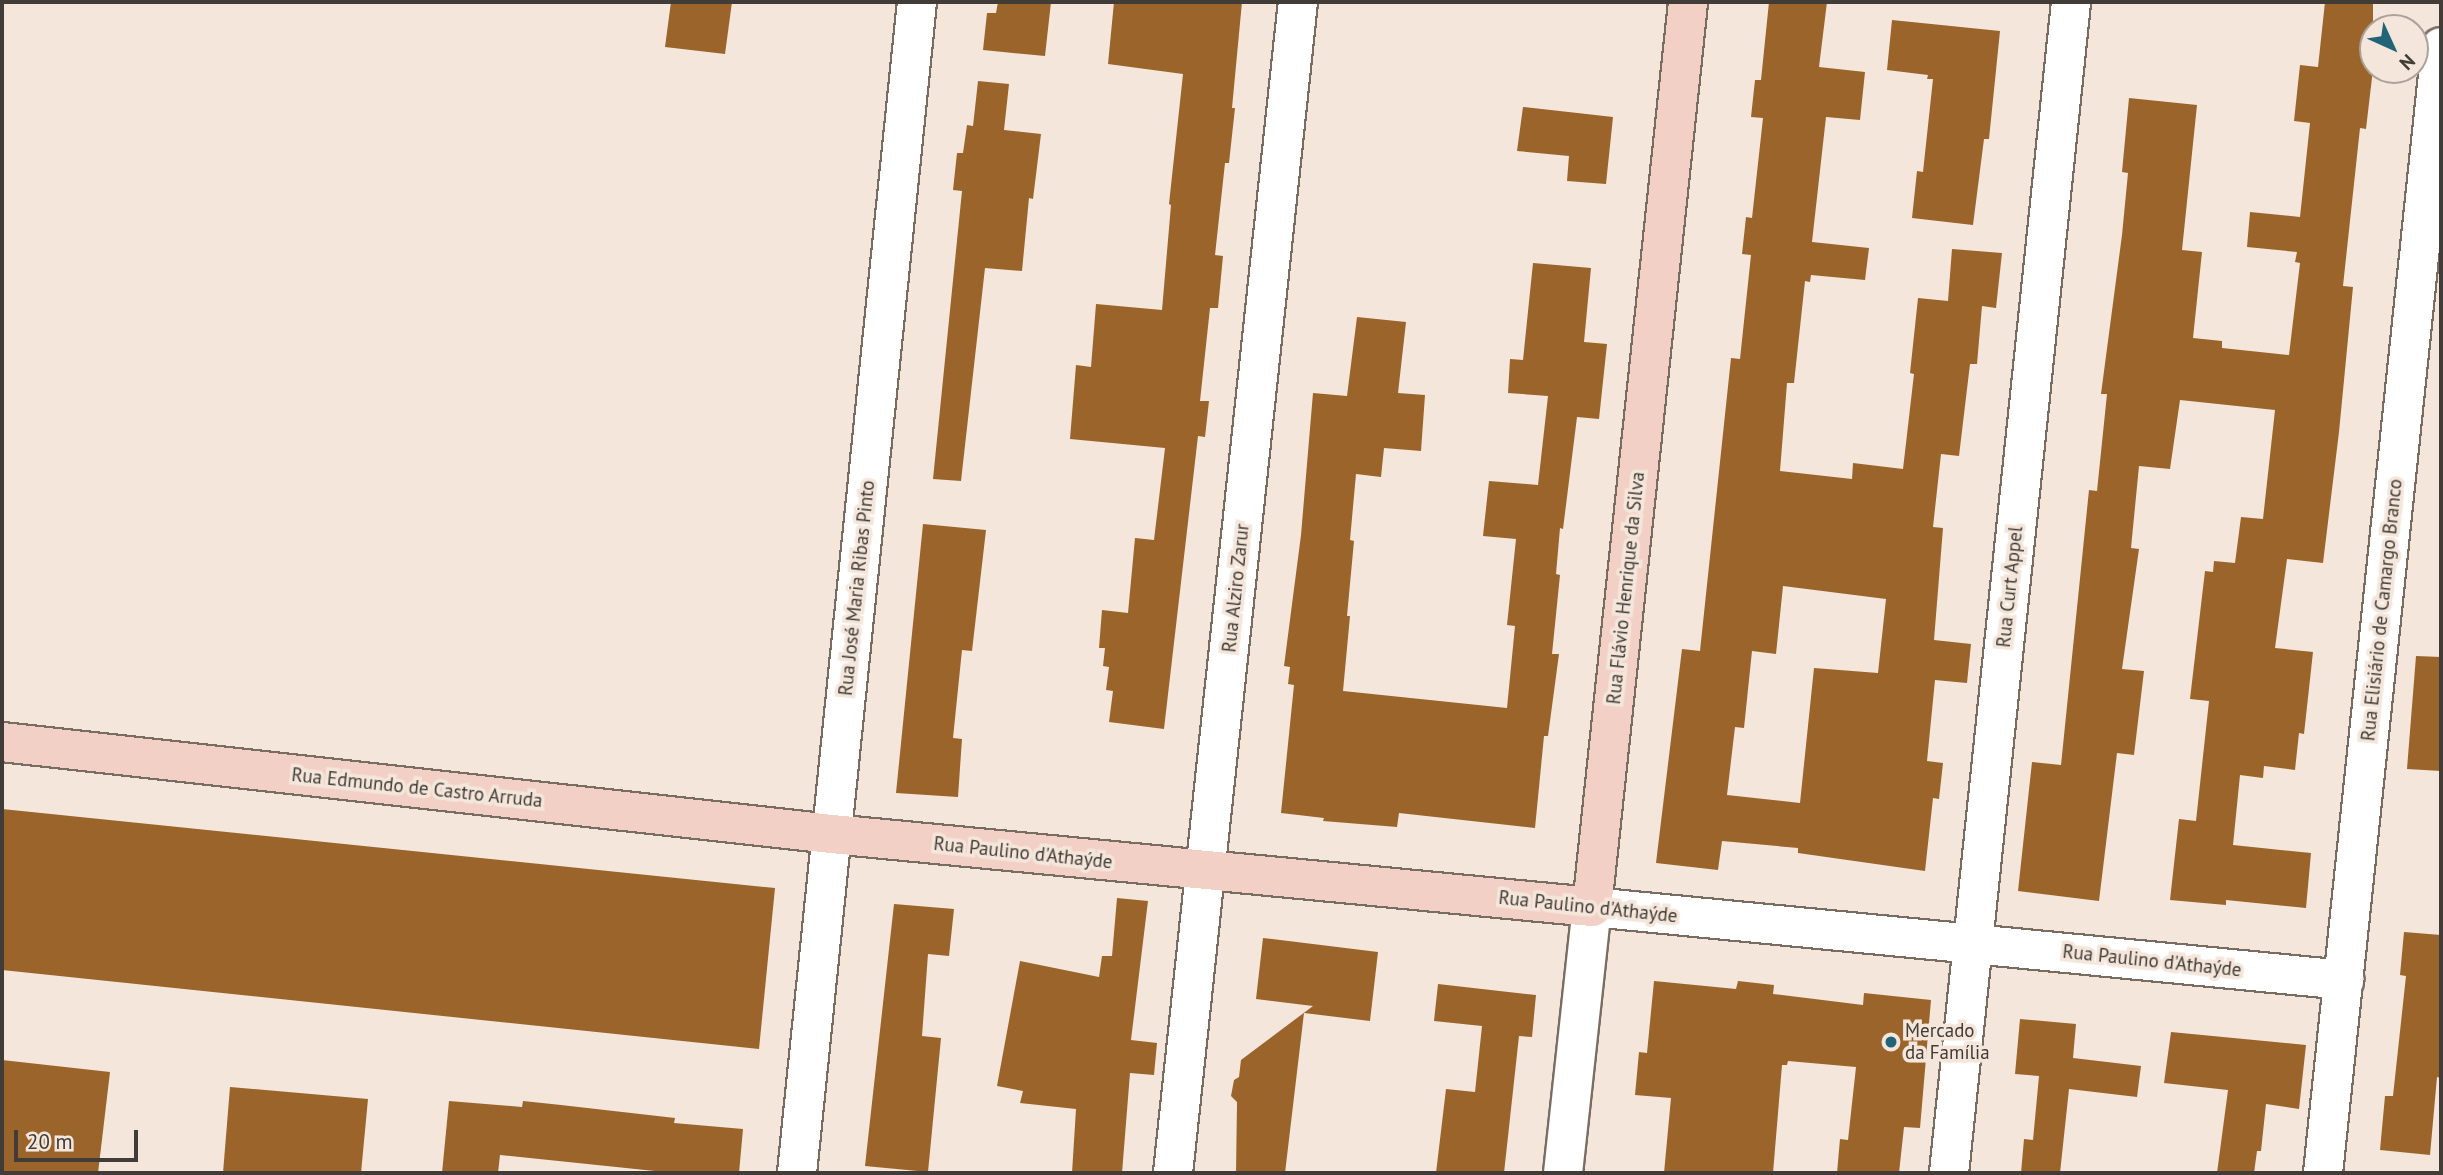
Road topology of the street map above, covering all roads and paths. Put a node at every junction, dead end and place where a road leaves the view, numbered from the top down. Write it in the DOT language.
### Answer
graph roads {
  1 [pos="917,2"];
  2 [pos="1298,2"];
  3 [pos="1688,2"];
  4 [pos="2071,2"];
  5 [pos="2441,47"];
  6 [pos="2,742"];
  7 [pos="832,834"];
  8 [pos="1206,870"];
  9 [pos="1592,908"];
  10 [pos="1973,944"];
  11 [pos="2344,980"];
  12 [pos="797,1173"];
  13 [pos="1173,1173"];
  14 [pos="1563,1173"];
  15 [pos="1949,1173"];
  16 [pos="2323,1173"];
  1 -- 7 [label="street, Rua José Maria Ribas Pinto"];
  2 -- 8 [label="street, Rua Alziro Zarur"];
  3 -- 9 [label="street, Rua Flávio Henrique da Silva"];
  4 -- 10 [label="street, Rua Curt Appel"];
  5 -- 11 [label="street, Rua Elisiário de Camargo Branco"];
  6 -- 7 [label="street, Rua Edmundo de Castro Arruda"];
  7 -- 8 [label="street, Rua Paulino d'Athaýde"];
  7 -- 12 [label="street, Rua José Maria Ribas Pinto"];
  8 -- 9 [label="street, Rua Paulino d'Athaýde"];
  8 -- 13 [label="street, Rua Alziro Zarur"];
  9 -- 10 [label="street, Rua Paulino d'Athaýde"];
  9 -- 14 [label="street, Rua Flávio Henrique da Silva"];
  10 -- 11 [label="street, Rua Paulino d'Athaýde"];
  10 -- 15 [label="street, Rua Curt Appel"];
  11 -- 16 [label="street, Rua Elisiário de Camargo Branco"];
}
